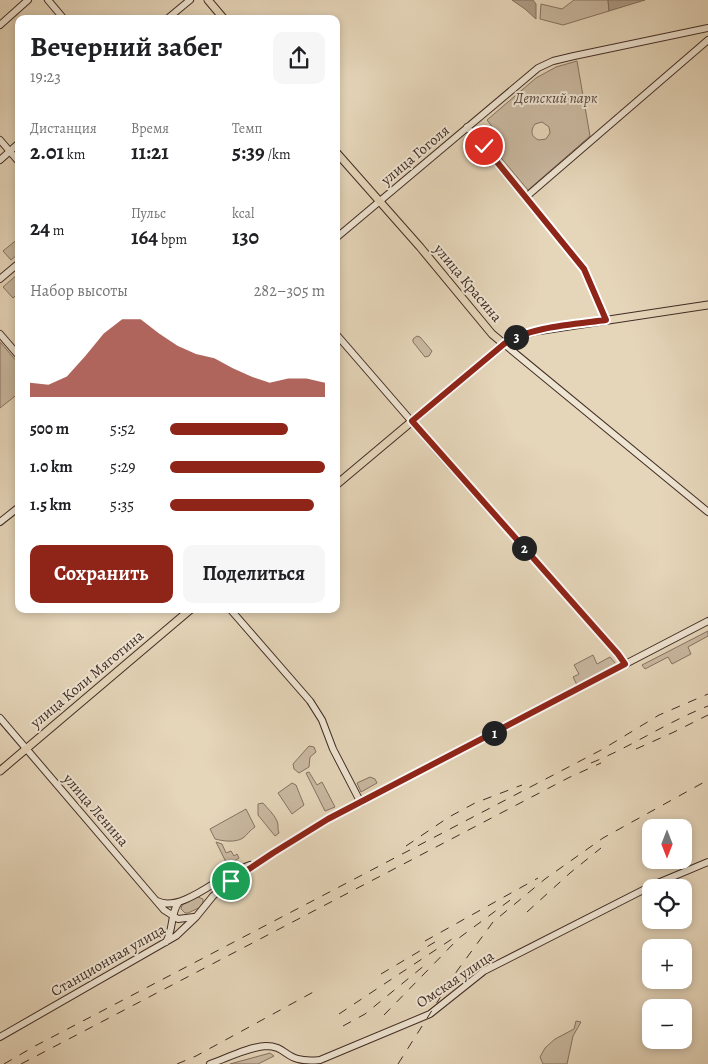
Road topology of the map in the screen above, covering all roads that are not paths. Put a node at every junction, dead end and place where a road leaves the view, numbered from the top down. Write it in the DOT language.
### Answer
graph roads {
  1 [pos="28,0"];
  2 [pos="48,0"];
  3 [pos="190,0"];
  4 [pos="208,0"];
  5 [pos="61,15"];
  6 [pos="172,15"];
  7 [pos="221,15"];
  8 [pos="0,24"];
  9 [pos="708,28"];
  10 [pos="708,40"];
  11 [pos="468,127"];
  12 [pos="0,140"];
  13 [pos="15,147"];
  14 [pos="9,152"];
  15 [pos="340,157"];
  16 [pos="15,158"];
  17 [pos="0,160"];
  18 [pos="526,197"];
  19 [pos="379,201"];
  20 [pos="340,235"];
  21 [pos="15,267"];
  22 [pos="0,280"];
  23 [pos="708,304"];
  24 [pos="606,320"];
  25 [pos="0,334"];
  26 [pos="340,339"];
  27 [pos="504,344"];
  28 [pos="15,351"];
  29 [pos="412,421"];
  30 [pos="340,482"];
  31 [pos="15,510"];
  32 [pos="708,512"];
  33 [pos="0,522"];
  34 [pos="186,613"];
  35 [pos="233,613"];
  36 [pos="708,621"];
  37 [pos="625,664"];
  38 [pos="0,718"];
  39 [pos="26,748"];
  40 [pos="0,770"];
  41 [pos="361,803"];
  42 [pos="268,857"];
  43 [pos="708,862"];
  44 [pos="197,893"];
  45 [pos="156,900"];
  46 [pos="180,902"];
  47 [pos="204,908"];
  48 [pos="173,917"];
  49 [pos="196,917"];
  50 [pos="165,943"];
  51 [pos="0,1037"];
  52 [pos="210,1064"];
  1 -- 8 [label="main road"];
  2 -- 5 [label="main road"];
  3 -- 6 [label="main road"];
  4 -- 7 [label="main road"];
  9 -- 11 [label="main road, улица Гоголя"];
  10 -- 18 [label="main road"];
  11 -- 18 [label="main road"];
  11 -- 19 [label="main road, улица Гоголя"];
  12 -- 14 [label="main road"];
  13 -- 14 [label="main road"];
  14 -- 16 [label="main road"];
  14 -- 17 [label="main road"];
  15 -- 19 [label="main road, улица Красина"];
  18 -- 24 [label="main road"];
  19 -- 20 [label="main road, улица Гоголя"];
  19 -- 27 [label="main road, улица Красина"];
  21 -- 22 [label="main road"];
  23 -- 24 [label="main road"];
  24 -- 27 [label="main road"];
  25 -- 28 [label="main road"];
  26 -- 29 [label="main road"];
  27 -- 29 [label="main road"];
  27 -- 32 [label="main road, улица Красина"];
  29 -- 30 [label="main road"];
  29 -- 37 [label="main road"];
  31 -- 33 [label="main road"];
  34 -- 39 [label="main road, улица Коли Мяготина"];
  35 -- 41 [label="main road"];
  36 -- 37 [label="main road, Станционная улица"];
  37 -- 41 [label="main road, Станционная улица"];
  38 -- 39 [label="main road, улица Ленина"];
  39 -- 40 [label="main road, улица Коли Мяготина"];
  39 -- 45 [label="main road, улица Ленина"];
  41 -- 42 [label="main road, Станционная улица"];
  42 -- 44 [label="main road, Станционная улица"];
  42 -- 47 [label="main road, Станционная улица"];
  43 -- 52 [label="main road, Омская улица"];
  44 -- 46 [label="main road, Станционная улица"];
  44 -- 47 [label="main road"];
  45 -- 46 [label="main road, Станционная улица"];
  45 -- 48 [label="main road, улица Ленина"];
  46 -- 48 [label="main road"];
  47 -- 49 [label="main road, Станционная улица"];
  48 -- 49 [label="main road"];
  48 -- 50 [label="main road"];
  49 -- 50 [label="main road, Станционная улица"];
  50 -- 51 [label="main road, Станционная улица"];
}
